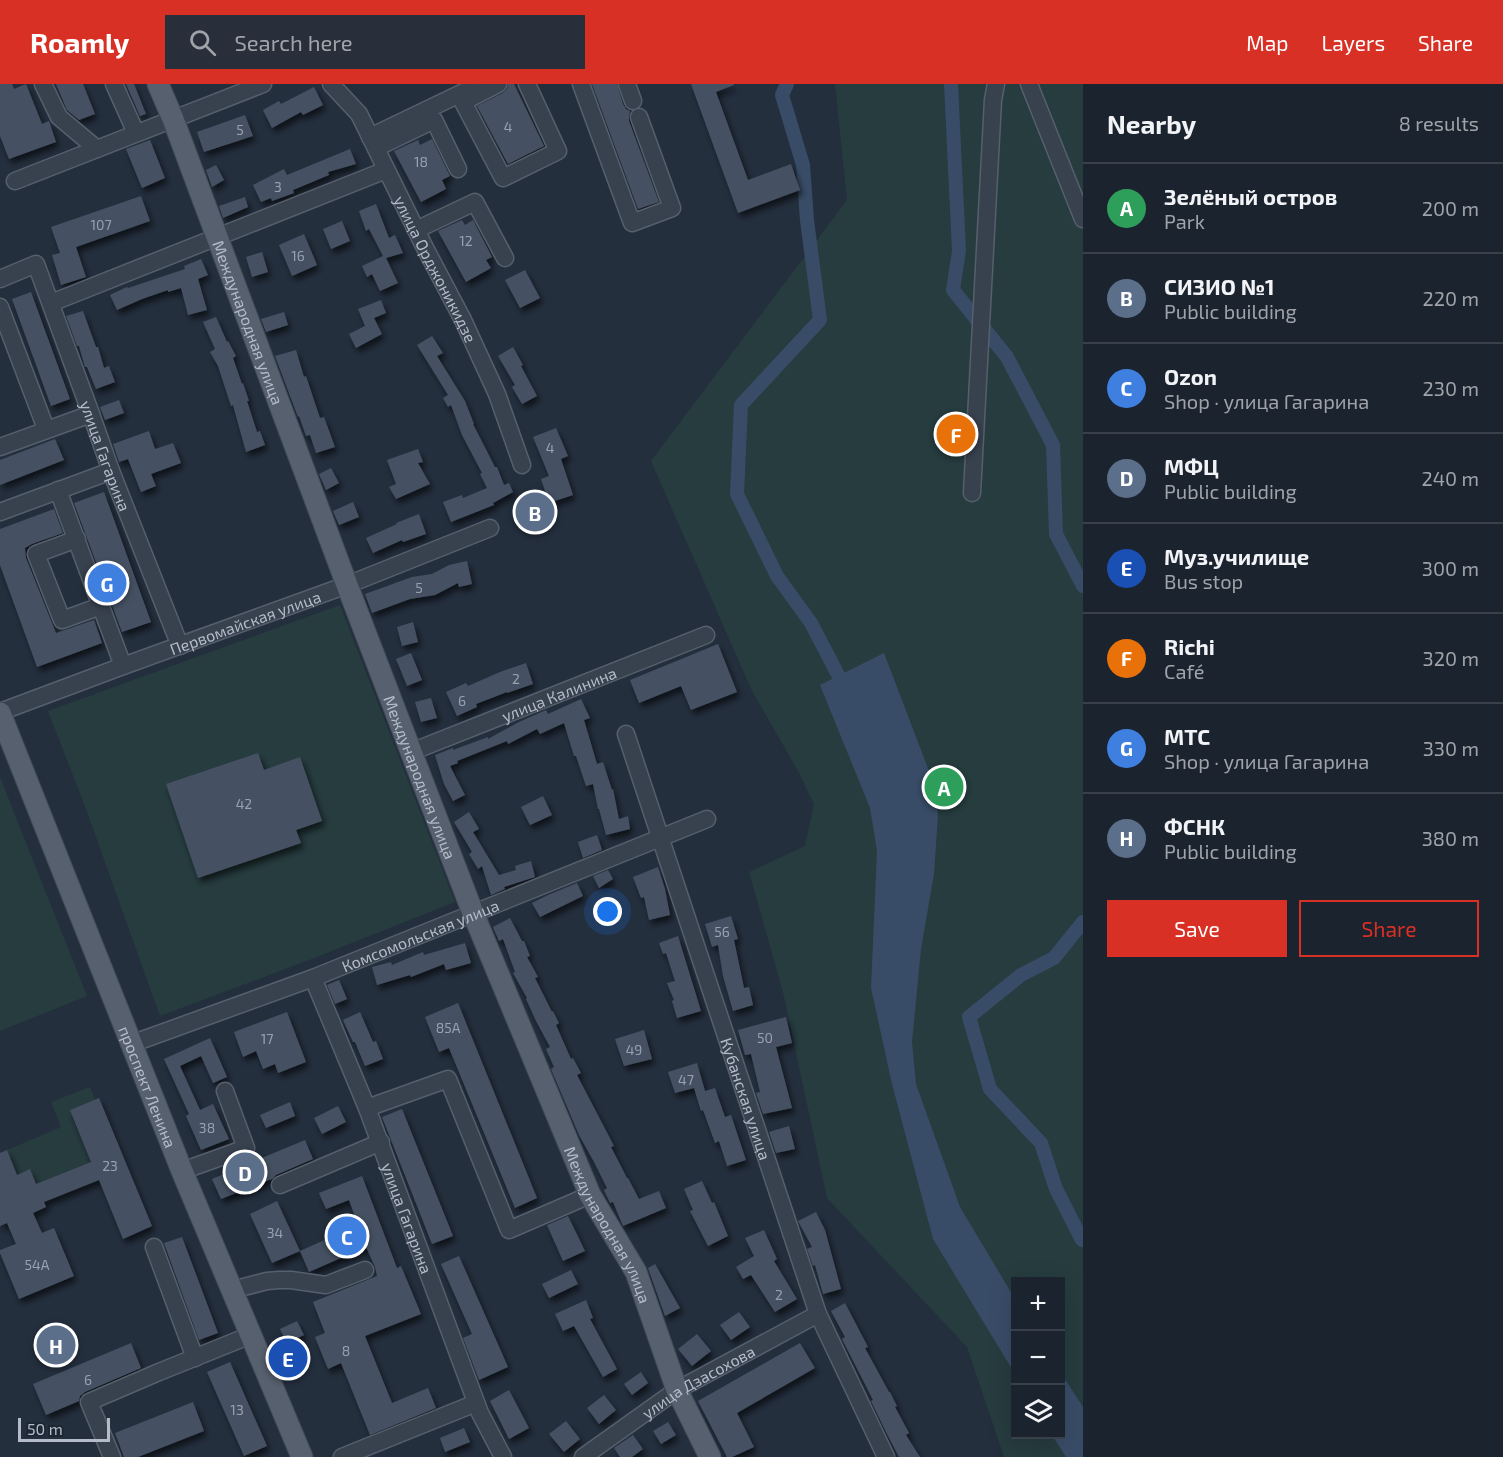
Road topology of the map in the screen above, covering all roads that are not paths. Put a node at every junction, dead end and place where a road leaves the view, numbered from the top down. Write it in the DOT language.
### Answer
graph roads {
  1 [pos="43,84"];
  2 [pos="114,84"];
  3 [pos="158,84"];
  4 [pos="262,84"];
  5 [pos="331,84"];
  6 [pos="479,84"];
  7 [pos="498,84"];
  8 [pos="527,84"];
  9 [pos="580,84"];
  10 [pos="627,84"];
  11 [pos="996,84"];
  12 [pos="1029,84"];
  13 [pos="173,119"];
  14 [pos="136,133"];
  15 [pos="373,143"];
  16 [pos="97,148"];
  17 [pos="458,169"];
  18 [pos="387,170"];
  19 [pos="15,181"];
  20 [pos="1083,219"];
  21 [pos="416,230"];
  22 [pos="217,236"];
  23 [pos="505,258"];
  24 [pos="0,279"];
  25 [pos="51,303"];
  26 [pos="0,307"];
  27 [pos="92,414"];
  28 [pos="46,429"];
  29 [pos="0,447"];
  30 [pos="522,465"];
  31 [pos="111,471"];
  32 [pos="58,490"];
  33 [pos="972,493"];
  34 [pos="0,512"];
  35 [pos="490,528"];
  36 [pos="76,539"];
  37 [pos="347,585"];
  38 [pos="101,606"];
  39 [pos="706,635"];
  40 [pos="180,646"];
  41 [pos="123,666"];
  42 [pos="0,712"];
  43 [pos="626,734"];
  44 [pos="411,752"];
  45 [pos="706,819"];
  46 [pos="660,837"];
  47 [pos="473,913"];
  48 [pos="313,978"];
  49 [pos="130,1044"];
  50 [pos="225,1091"];
  51 [pos="367,1108"];
  52 [pos="381,1142"];
  53 [pos="182,1171"];
  54 [pos="280,1185"];
  55 [pos="590,1195"];
  56 [pos="154,1247"];
  57 [pos="365,1270"];
  58 [pos="232,1290"];
  59 [pos="818,1314"];
  60 [pos="251,1335"];
  61 [pos="195,1358"];
  62 [pos="677,1390"];
  63 [pos="476,1403"];
  64 [pos="112,1457"];
  65 [pos="302,1457"];
  66 [pos="342,1457"];
  67 [pos="503,1457"];
  68 [pos="583,1457"];
  69 [pos="710,1457"];
  70 [pos="886,1457"];
  1 -- 16 [label="street"];
  2 -- 14 [label="street"];
  3 -- 13 [label="main road, Международная улица"];
  4 -- 13 [label="street"];
  5 -- 15 [label="street, улица Орджоникидзе"];
  6 -- 15 [label="street"];
  7 -- 8 [label="street"];
  9 -- 10 [label="street"];
  11 -- 33 [label="street"];
  12 -- 20 [label="street"];
  13 -- 14 [label="street"];
  13 -- 22 [label="main road, Международная улица"];
  14 -- 16 [label="street"];
  15 -- 17 [label="street"];
  15 -- 18 [label="street, улица Орджоникидзе"];
  16 -- 19 [label="street"];
  18 -- 21 [label="street, улица Орджоникидзе"];
  18 -- 22 [label="street"];
  21 -- 23 [label="street"];
  21 -- 30 [label="street, улица Орджоникидзе"];
  22 -- 25 [label="street"];
  22 -- 37 [label="main road, Международная улица"];
  24 -- 25 [label="street, улица Гагарина"];
  25 -- 27 [label="street, улица Гагарина"];
  26 -- 28 [label="street"];
  27 -- 28 [label="street"];
  27 -- 31 [label="street, улица Гагарина"];
  28 -- 29 [label="street"];
  31 -- 32 [label="street"];
  31 -- 40 [label="street, улица Гагарина"];
  32 -- 34 [label="street"];
  32 -- 36 [label="street"];
  35 -- 37 [label="street, Первомайская улица"];
  36 -- 38 [label="street"];
  36 -- 38 [label="street"];
  37 -- 40 [label="street, Первомайская улица"];
  37 -- 44 [label="main road, Международная улица"];
  38 -- 41 [label="street"];
  39 -- 44 [label="street, улица Калинина"];
  40 -- 41 [label="street, Первомайская улица"];
  41 -- 42 [label="street, Первомайская улица"];
  42 -- 49 [label="main road, проспект Ленина"];
  43 -- 46 [label="street, Кубанская улица"];
  44 -- 47 [label="main road, Международная улица"];
  45 -- 46 [label="street, Комсомольская улица"];
  46 -- 47 [label="street, Комсомольская улица"];
  46 -- 59 [label="street, Кубанская улица"];
  47 -- 48 [label="street, Комсомольская улица"];
  47 -- 55 [label="main road, Международная улица"];
  48 -- 49 [label="street, Комсомольская улица"];
  48 -- 51 [label="street, улица Гагарина"];
  49 -- 53 [label="main road, проспект Ленина"];
  50 -- 53 [label="street"];
  51 -- 52 [label="street, улица Гагарина"];
  51 -- 55 [label="street"];
  52 -- 54 [label="street"];
  52 -- 63 [label="street, улица Гагарина"];
  53 -- 58 [label="main road, проспект Ленина"];
  55 -- 62 [label="main road, Международная улица"];
  56 -- 61 [label="street"];
  57 -- 58 [label="street"];
  58 -- 60 [label="main road, проспект Ленина"];
  59 -- 62 [label="street, улица Дзасохова"];
  59 -- 70 [label="street, Кубанская улица"];
  60 -- 61 [label="street"];
  60 -- 65 [label="main road, проспект Ленина"];
  61 -- 64 [label="street"];
  62 -- 68 [label="street, улица Дзасохова"];
  62 -- 69 [label="main road, Международная улица"];
  63 -- 66 [label="street"];
  63 -- 67 [label="street, улица Гагарина"];
}
